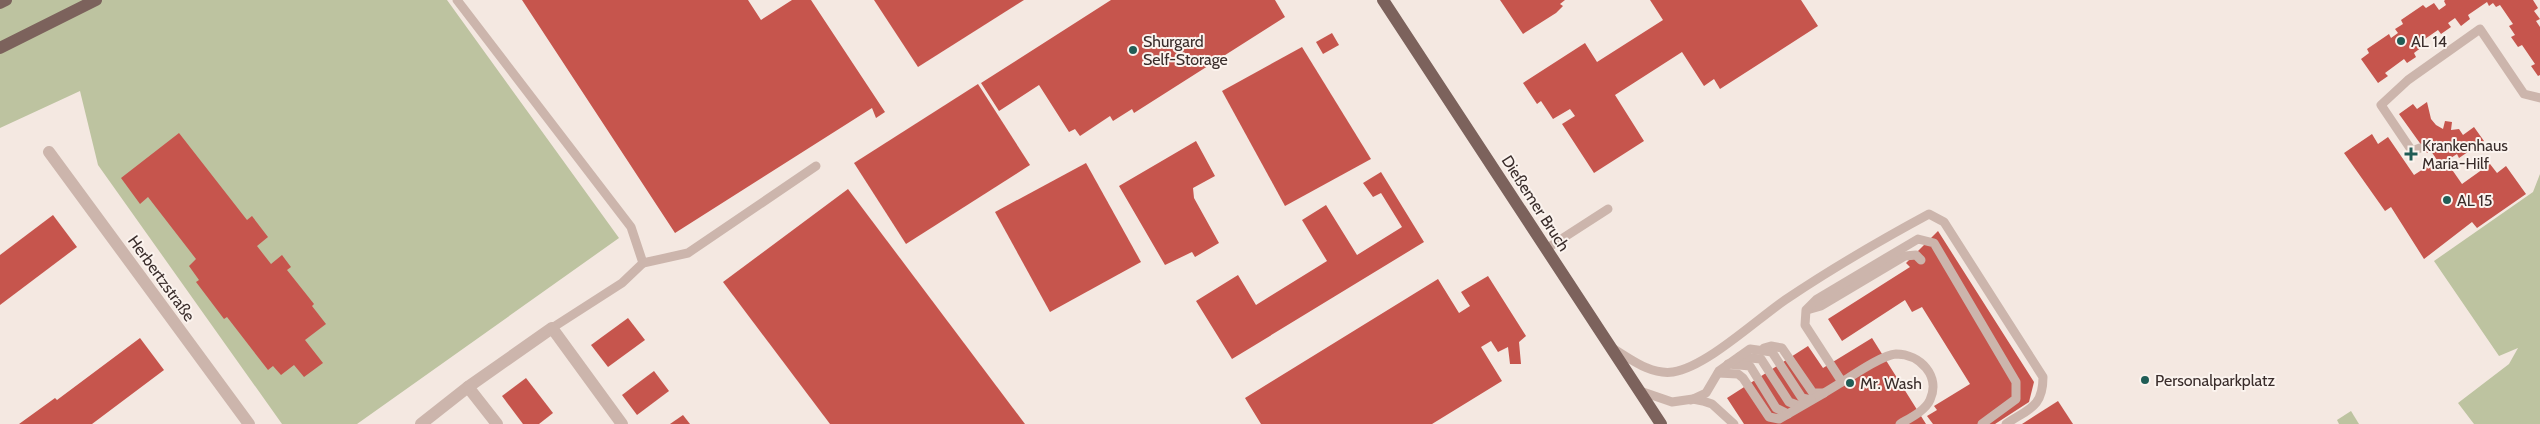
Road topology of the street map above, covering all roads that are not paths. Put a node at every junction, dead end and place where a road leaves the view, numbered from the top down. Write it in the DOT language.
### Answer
graph roads {
  1 [pos="6,0"];
  2 [pos="96,0"];
  3 [pos="457,0"];
  4 [pos="1383,0"];
  5 [pos="0,3"];
  6 [pos="0,48"];
  7 [pos="2540,98"];
  8 [pos="2420,148"];
  9 [pos="49,152"];
  10 [pos="816,166"];
  11 [pos="1608,209"];
  12 [pos="1546,249"];
  13 [pos="1921,260"];
  14 [pos="643,264"];
  15 [pos="1806,310"];
  16 [pos="552,328"];
  17 [pos="1610,347"];
  18 [pos="1762,349"];
  19 [pos="1739,357"];
  20 [pos="1728,364"];
  21 [pos="1718,373"];
  22 [pos="1842,382"];
  23 [pos="468,387"];
  24 [pos="1639,391"];
  25 [pos="1824,393"];
  26 [pos="1691,400"];
  27 [pos="1811,400"];
  28 [pos="1800,406"];
  29 [pos="1788,414"];
  30 [pos="1780,419"];
  31 [pos="249,424"];
  32 [pos="421,424"];
  33 [pos="497,424"];
  34 [pos="622,424"];
  35 [pos="1661,424"];
  36 [pos="1734,424"];
  37 [pos="1771,424"];
  38 [pos="1900,424"];
  39 [pos="1982,424"];
  40 [pos="2006,424"];
  1 -- 5 [label="main road"];
  2 -- 6 [label="main road"];
  3 -- 14 [label="lane"];
  4 -- 12 [label="main road, Dießemer Bruch"];
  7 -- 8 [label="lane"];
  9 -- 31 [label="street, Herbertzstraße"];
  10 -- 14 [label="lane"];
  11 -- 12 [label="lane"];
  12 -- 17 [label="main road, Dießemer Bruch"];
  13 -- 15 [label="lane"];
  14 -- 16 [label="lane"];
  15 -- 22 [label="lane"];
  15 -- 39 [label="lane"];
  16 -- 23 [label="street"];
  16 -- 34 [label="street"];
  17 -- 24 [label="main road, Dießemer Bruch"];
  17 -- 40 [label="lane"];
  18 -- 19 [label="lane"];
  18 -- 25 [label="lane"];
  18 -- 27 [label="lane"];
  19 -- 20 [label="lane"];
  19 -- 28 [label="lane"];
  20 -- 21 [label="lane"];
  20 -- 29 [label="lane"];
  21 -- 26 [label="lane"];
  21 -- 30 [label="lane"];
  22 -- 25 [label="lane"];
  22 -- 38 [label="lane"];
  23 -- 32 [label="street"];
  23 -- 33 [label="street"];
  24 -- 26 [label="lane"];
  24 -- 35 [label="main road, Dießemer Bruch"];
  25 -- 27 [label="lane"];
  26 -- 36 [label="lane"];
  27 -- 28 [label="lane"];
  28 -- 29 [label="lane"];
  29 -- 30 [label="lane"];
  30 -- 37 [label="lane"];
}
